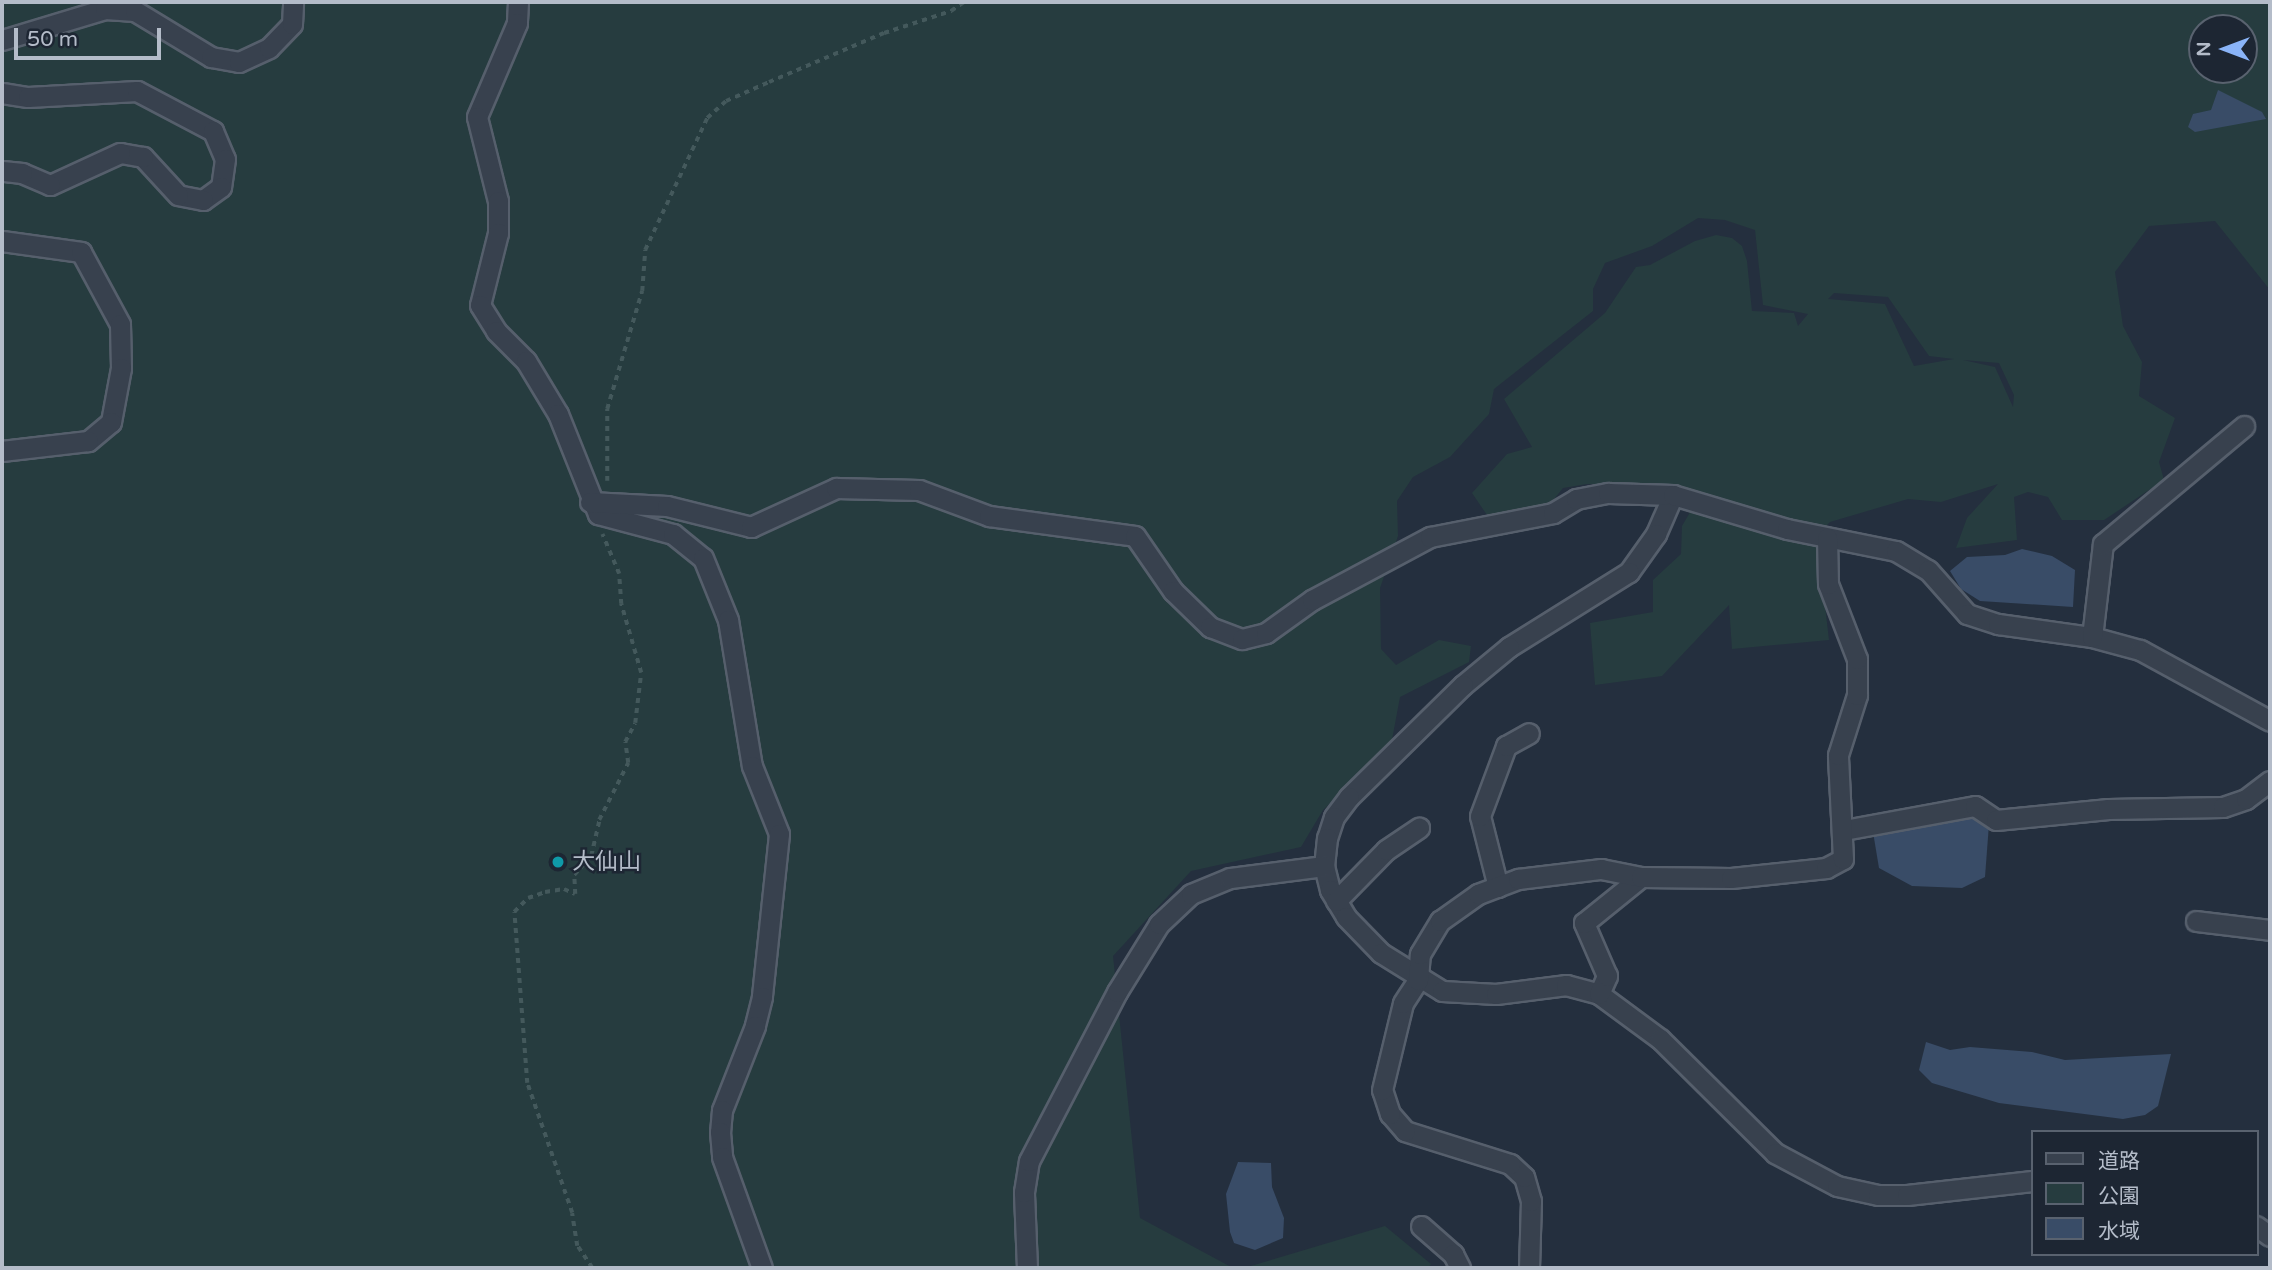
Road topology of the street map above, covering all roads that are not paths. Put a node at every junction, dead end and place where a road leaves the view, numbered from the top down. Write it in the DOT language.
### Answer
graph roads {
  1 [pos="293,2"];
  2 [pos="518,2"];
  3 [pos="2,40"];
  4 [pos="2,93"];
  5 [pos="2,171"];
  6 [pos="2,241"];
  7 [pos="2244,426"];
  8 [pos="2,451"];
  9 [pos="1673,495"];
  10 [pos="596,507"];
  11 [pos="1828,538"];
  12 [pos="2092,637"];
  13 [pos="2270,721"];
  14 [pos="1529,733"];
  15 [pos="2270,781"];
  16 [pos="1419,828"];
  17 [pos="1844,830"];
  18 [pos="1324,866"];
  19 [pos="1641,877"];
  20 [pos="1498,887"];
  21 [pos="1336,901"];
  22 [pos="2196,921"];
  23 [pos="2270,930"];
  24 [pos="1418,979"];
  25 [pos="1598,994"];
  26 [pos="2030,1181"];
  27 [pos="1421,1226"];
  28 [pos="762,1268"];
  29 [pos="1027,1268"];
  30 [pos="1460,1268"];
  31 [pos="1529,1268"];
  1 -- 3 [label="street"];
  2 -- 10 [label="street"];
  4 -- 5 [label="street"];
  6 -- 8 [label="street"];
  7 -- 12 [label="street"];
  9 -- 10 [label="street"];
  9 -- 11 [label="street"];
  9 -- 18 [label="street"];
  10 -- 28 [label="street"];
  11 -- 12 [label="street"];
  11 -- 17 [label="street"];
  12 -- 13 [label="street"];
  14 -- 20 [label="street"];
  15 -- 17 [label="street"];
  16 -- 21 [label="street"];
  17 -- 19 [label="street"];
  18 -- 21 [label="street"];
  18 -- 29 [label="street"];
  19 -- 20 [label="street"];
  19 -- 25 [label="street"];
  20 -- 24 [label="street"];
  21 -- 24 [label="street"];
  22 -- 23 [label="street"];
  24 -- 25 [label="street"];
  24 -- 31 [label="street"];
  25 -- 26 [label="street"];
  27 -- 30 [label="street"];
}
